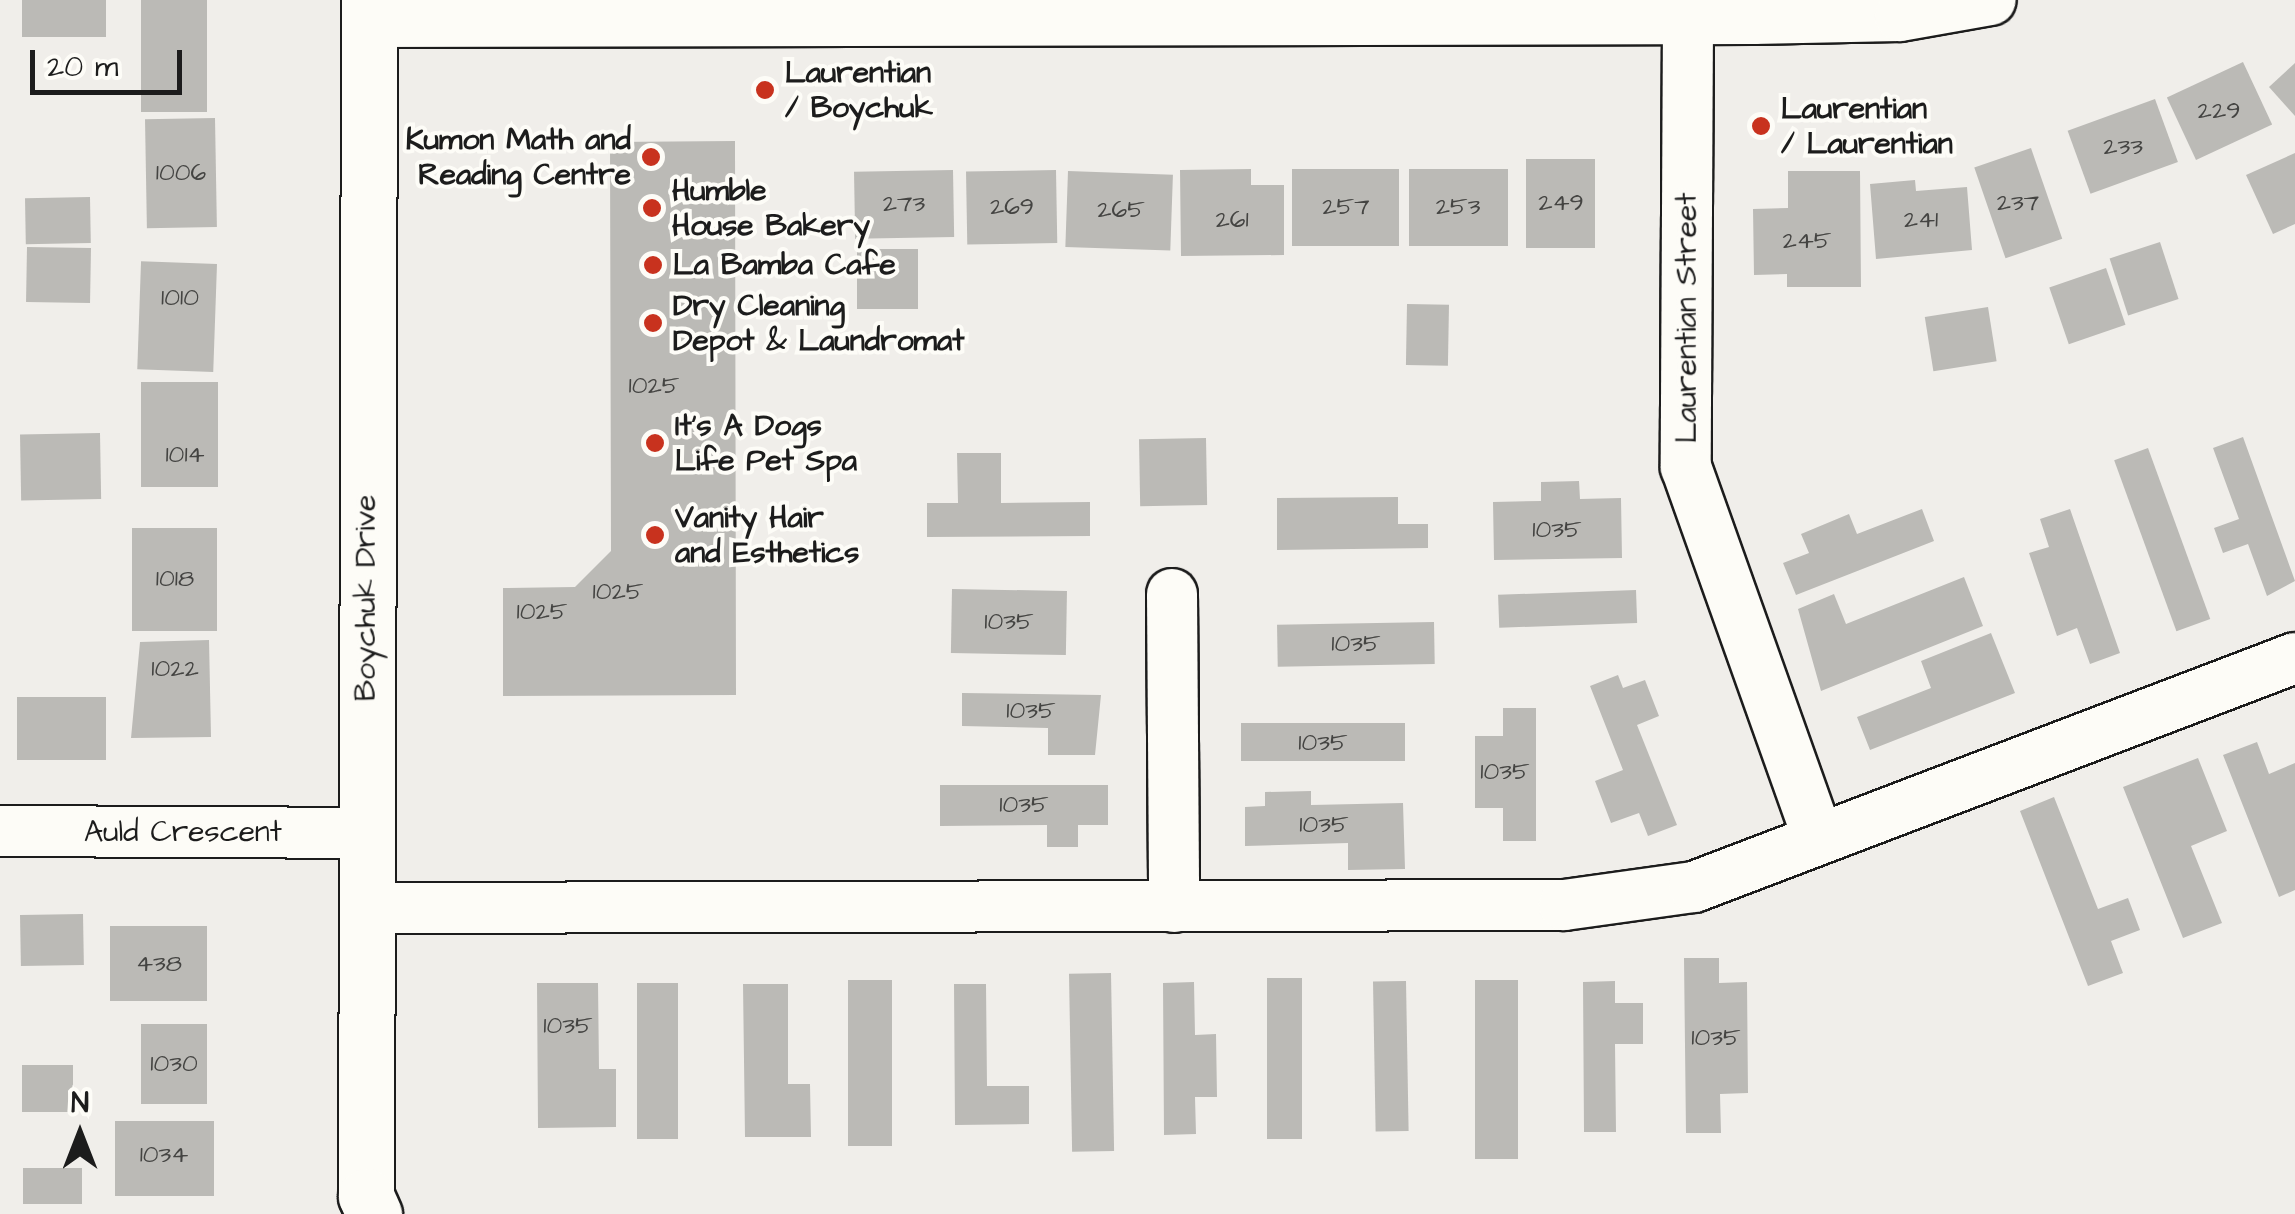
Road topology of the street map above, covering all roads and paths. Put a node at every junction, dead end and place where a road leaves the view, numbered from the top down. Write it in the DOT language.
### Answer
graph roads {
  1 [pos="1991,0"];
  2 [pos="1089,9"];
  3 [pos="369,11"];
  4 [pos="1688,20"];
  5 [pos="1172,594"];
  6 [pos="2295,658"];
  7 [pos="0,832"];
  8 [pos="366,833"];
  9 [pos="1818,834"];
  10 [pos="1174,907"];
  11 [pos="366,908"];
  12 [pos="366,1208"];
  1 -- 4 [label="street"];
  2 -- 3 [label="street"];
  2 -- 4 [label="street"];
  3 -- 8 [label="street, Boychuk Drive"];
  4 -- 9 [label="street, Laurentian Street"];
  5 -- 10 [label="street"];
  6 -- 9 [label="street"];
  7 -- 8 [label="street, Auld Crescent"];
  8 -- 11 [label="street, Boychuk Drive"];
  9 -- 10 [label="street"];
  10 -- 11 [label="street"];
  11 -- 12 [label="street, Boychuk Drive"];
}
